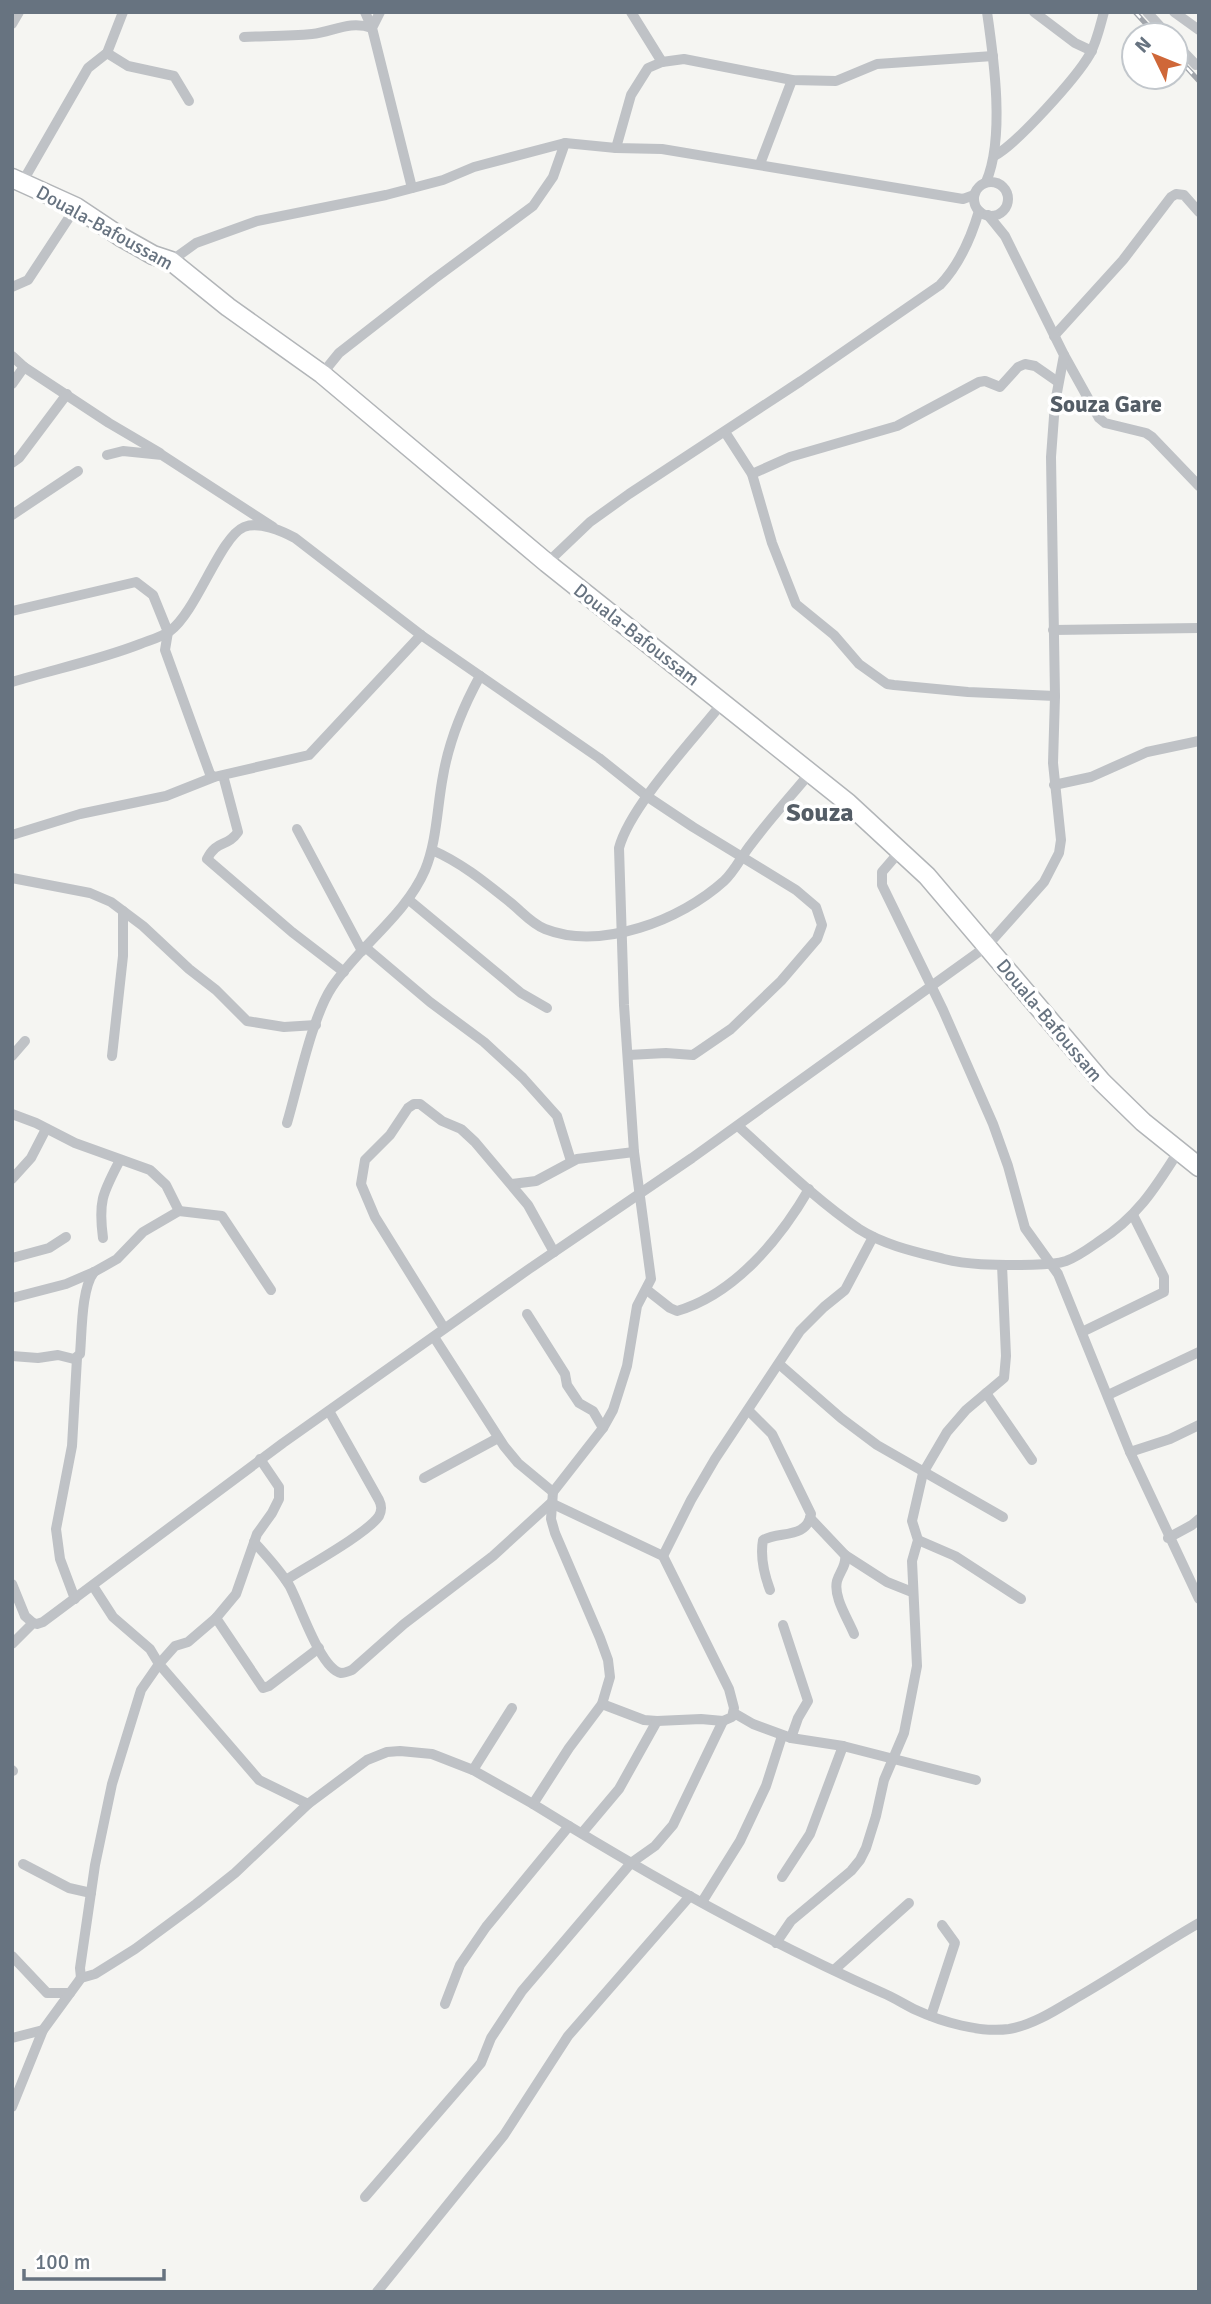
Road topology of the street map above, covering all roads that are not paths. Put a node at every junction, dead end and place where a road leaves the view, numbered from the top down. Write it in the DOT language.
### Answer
graph roads {
  1 [pos="19,12"];
  2 [pos="122,12"];
  3 [pos="365,12"];
  4 [pos="380,12"];
  5 [pos="631,12"];
  6 [pos="987,12"];
  7 [pos="1034,12"];
  8 [pos="1104,12"];
  9 [pos="1174,12"];
  10 [pos="12,24"];
  11 [pos="372,28"];
  12 [pos="1199,30"];
  13 [pos="244,37"];
  14 [pos="1092,51"];
  15 [pos="107,53"];
  16 [pos="993,56"];
  17 [pos="1190,59"];
  18 [pos="662,62"];
  19 [pos="1196,65"];
  20 [pos="792,80"];
  21 [pos="189,101"];
  22 [pos="565,143"];
  23 [pos="616,148"];
  24 [pos="994,156"];
  25 [pos="760,164"];
  26 [pos="18,180"];
  27 [pos="986,183"];
  28 [pos="412,188"];
  29 [pos="974,195"];
  30 [pos="76,207"];
  31 [pos="1199,212"];
  32 [pos="984,213"];
  33 [pos="171,261"];
  34 [pos="12,287"];
  35 [pos="1054,336"];
  36 [pos="1064,355"];
  37 [pos="12,356"];
  38 [pos="24,367"];
  39 [pos="321,373"];
  40 [pos="1058,382"];
  41 [pos="12,384"];
  42 [pos="67,394"];
  43 [pos="725,432"];
  44 [pos="107,455"];
  45 [pos="162,455"];
  46 [pos="12,463"];
  47 [pos="78,471"];
  48 [pos="752,474"];
  49 [pos="1199,486"];
  50 [pos="12,515"];
  51 [pos="276,529"];
  52 [pos="547,563"];
  53 [pos="12,611"];
  54 [pos="1199,628"];
  55 [pos="1053,630"];
  56 [pos="168,632"];
  57 [pos="421,635"];
  58 [pos="480,676"];
  59 [pos="12,682"];
  60 [pos="1055,696"];
  61 [pos="723,702"];
  62 [pos="1199,741"];
  63 [pos="810,773"];
  64 [pos="219,778"];
  65 [pos="1054,785"];
  66 [pos="648,797"];
  67 [pos="297,829"];
  68 [pos="12,835"];
  69 [pos="432,850"];
  70 [pos="901,850"];
  71 [pos="742,856"];
  72 [pos="12,878"];
  73 [pos="409,900"];
  74 [pos="123,911"];
  75 [pos="621,932"];
  76 [pos="987,946"];
  77 [pos="363,949"];
  78 [pos="344,972"];
  79 [pos="931,986"];
  80 [pos="547,1008"];
  81 [pos="316,1025"];
  82 [pos="24,1041"];
  83 [pos="628,1055"];
  84 [pos="12,1056"];
  85 [pos="112,1056"];
  86 [pos="12,1114"];
  87 [pos="286,1123"];
  88 [pos="738,1125"];
  89 [pos="47,1129"];
  90 [pos="634,1152"];
  91 [pos="1178,1152"];
  92 [pos="120,1160"];
  93 [pos="571,1161"];
  94 [pos="1199,1167"];
  95 [pos="12,1179"];
  96 [pos="512,1184"];
  97 [pos="808,1189"];
  98 [pos="641,1193"];
  99 [pos="179,1211"];
  100 [pos="1133,1215"];
  101 [pos="66,1237"];
  102 [pos="873,1237"];
  103 [pos="103,1238"];
  104 [pos="554,1252"];
  105 [pos="12,1258"];
  106 [pos="1051,1264"];
  107 [pos="1002,1265"];
  108 [pos="94,1272"];
  109 [pos="271,1290"];
  110 [pos="646,1290"];
  111 [pos="12,1298"];
  112 [pos="527,1314"];
  113 [pos="444,1328"];
  114 [pos="1082,1332"];
  115 [pos="434,1337"];
  116 [pos="1199,1352"];
  117 [pos="12,1356"];
  118 [pos="77,1358"];
  119 [pos="779,1364"];
  120 [pos="986,1393"];
  121 [pos="1108,1395"];
  122 [pos="329,1411"];
  123 [pos="748,1411"];
  124 [pos="1199,1425"];
  125 [pos="603,1428"];
  126 [pos="498,1438"];
  127 [pos="1130,1452"];
  128 [pos="260,1459"];
  129 [pos="1032,1460"];
  130 [pos="923,1473"];
  131 [pos="424,1478"];
  132 [pos="552,1497"];
  133 [pos="1003,1517"];
  134 [pos="810,1518"];
  135 [pos="1199,1519"];
  136 [pos="1168,1538"];
  137 [pos="918,1540"];
  138 [pos="254,1542"];
  139 [pos="845,1555"];
  140 [pos="663,1556"];
  141 [pos="286,1580"];
  142 [pos="12,1584"];
  143 [pos="93,1586"];
  144 [pos="770,1590"];
  145 [pos="912,1592"];
  146 [pos="75,1599"];
  147 [pos="1021,1599"];
  148 [pos="1199,1599"];
  149 [pos="216,1618"];
  150 [pos="33,1623"];
  151 [pos="783,1625"];
  152 [pos="854,1634"];
  153 [pos="12,1644"];
  154 [pos="319,1648"];
  155 [pos="159,1664"];
  156 [pos="602,1704"];
  157 [pos="512,1708"];
  158 [pos="734,1713"];
  159 [pos="657,1721"];
  160 [pos="723,1721"];
  161 [pos="787,1737"];
  162 [pos="843,1746"];
  163 [pos="894,1760"];
  164 [pos="473,1770"];
  165 [pos="976,1780"];
  166 [pos="308,1804"];
  167 [pos="533,1804"];
  168 [pos="569,1826"];
  169 [pos="582,1833"];
  170 [pos="631,1863"];
  171 [pos="23,1864"];
  172 [pos="782,1877"];
  173 [pos="91,1893"];
  174 [pos="690,1896"];
  175 [pos="702,1902"];
  176 [pos="909,1903"];
  177 [pos="1199,1923"];
  178 [pos="942,1925"];
  179 [pos="776,1943"];
  180 [pos="12,1956"];
  181 [pos="834,1970"];
  182 [pos="81,1978"];
  183 [pos="70,1993"];
  184 [pos="445,2004"];
  185 [pos="931,2016"];
  186 [pos="43,2030"];
  187 [pos="12,2038"];
  188 [pos="12,2107"];
  189 [pos="365,2197"];
  190 [pos="377,2292"];
  1 -- 10 [label="street"];
  2 -- 15 [label="street"];
  3 -- 11 [label="street"];
  4 -- 11 [label="street"];
  5 -- 18 [label="street"];
  6 -- 16 [label="street"];
  7 -- 14 [label="street"];
  8 -- 14 [label="street"];
  9 -- 12 [label="street"];
  11 -- 13 [label="street"];
  11 -- 28 [label="street"];
  14 -- 24 [label="street"];
  15 -- 21 [label="street"];
  15 -- 26 [label="street"];
  16 -- 20 [label="street"];
  16 -- 24 [label="street"];
  17 -- 19 [label="street"];
  18 -- 20 [label="street"];
  18 -- 23 [label="street"];
  20 -- 25 [label="street"];
  22 -- 23 [label="street"];
  22 -- 28 [label="street"];
  22 -- 39 [label="street"];
  23 -- 25 [label="street"];
  24 -- 27 [label="street"];
  25 -- 29 [label="street"];
  26 -- 30 [label="highway, Douala-Bafoussam"];
  27 -- 29 [label="street"];
  27 -- 32 [label="street"];
  28 -- 33 [label="street"];
  29 -- 32 [label="street"];
  30 -- 33 [label="highway, Douala-Bafoussam"];
  30 -- 34 [label="street"];
  31 -- 35 [label="street"];
  32 -- 35 [label="street"];
  32 -- 43 [label="street"];
  33 -- 39 [label="highway, Douala-Bafoussam"];
  35 -- 36 [label="street"];
  36 -- 40 [label="street"];
  36 -- 49 [label="street"];
  37 -- 38 [label="street"];
  38 -- 41 [label="street"];
  38 -- 42 [label="street"];
  39 -- 52 [label="highway, Douala-Bafoussam"];
  40 -- 48 [label="street"];
  40 -- 55 [label="street"];
  42 -- 45 [label="street"];
  42 -- 46 [label="street"];
  43 -- 48 [label="street"];
  43 -- 52 [label="street"];
  44 -- 45 [label="street"];
  45 -- 51 [label="street"];
  47 -- 50 [label="street"];
  48 -- 60 [label="street"];
  51 -- 56 [label="street"];
  51 -- 57 [label="street"];
  52 -- 61 [label="highway, Douala-Bafoussam"];
  53 -- 56 [label="street"];
  54 -- 55 [label="street"];
  55 -- 60 [label="street"];
  56 -- 59 [label="street"];
  56 -- 64 [label="street"];
  57 -- 58 [label="street"];
  57 -- 64 [label="street"];
  58 -- 66 [label="street"];
  58 -- 69 [label="street"];
  60 -- 65 [label="street"];
  61 -- 63 [label="highway, Douala-Bafoussam"];
  61 -- 66 [label="street"];
  62 -- 65 [label="street"];
  63 -- 70 [label="highway, Douala-Bafoussam"];
  63 -- 71 [label="street"];
  64 -- 68 [label="street"];
  64 -- 78 [label="street"];
  65 -- 76 [label="street"];
  66 -- 71 [label="street"];
  66 -- 75 [label="street"];
  67 -- 77 [label="street"];
  69 -- 73 [label="street"];
  69 -- 75 [label="street"];
  70 -- 76 [label="highway, Douala-Bafoussam"];
  70 -- 79 [label="street"];
  71 -- 75 [label="street"];
  71 -- 83 [label="street"];
  72 -- 74 [label="street"];
  73 -- 77 [label="street"];
  73 -- 80 [label="street"];
  74 -- 81 [label="street"];
  74 -- 85 [label="street"];
  75 -- 83 [label="street"];
  76 -- 79 [label="street"];
  76 -- 91 [label="highway, Douala-Bafoussam"];
  77 -- 78 [label="street"];
  77 -- 93 [label="street"];
  78 -- 81 [label="street"];
  79 -- 88 [label="street"];
  79 -- 106 [label="street"];
  81 -- 87 [label="street"];
  82 -- 84 [label="street"];
  83 -- 90 [label="street"];
  86 -- 89 [label="street"];
  88 -- 97 [label="street"];
  88 -- 98 [label="street"];
  89 -- 92 [label="street"];
  89 -- 95 [label="street"];
  90 -- 93 [label="street"];
  90 -- 98 [label="street"];
  91 -- 94 [label="highway, Douala-Bafoussam"];
  91 -- 100 [label="street"];
  92 -- 99 [label="street"];
  92 -- 103 [label="street"];
  93 -- 96 [label="street"];
  96 -- 104 [label="street"];
  96 -- 113 [label="street"];
  97 -- 102 [label="street"];
  97 -- 110 [label="street"];
  98 -- 104 [label="street"];
  98 -- 110 [label="street"];
  99 -- 108 [label="street"];
  99 -- 109 [label="street"];
  100 -- 106 [label="street"];
  100 -- 114 [label="street"];
  101 -- 105 [label="street"];
  102 -- 107 [label="street"];
  102 -- 119 [label="street"];
  104 -- 113 [label="street"];
  106 -- 107 [label="street"];
  106 -- 114 [label="street"];
  107 -- 120 [label="street"];
  108 -- 111 [label="street"];
  108 -- 118 [label="street"];
  110 -- 125 [label="street"];
  112 -- 125 [label="street"];
  113 -- 115 [label="street"];
  114 -- 121 [label="street"];
  115 -- 122 [label="street"];
  115 -- 126 [label="street"];
  116 -- 121 [label="street"];
  117 -- 118 [label="street"];
  118 -- 146 [label="street"];
  119 -- 123 [label="street"];
  119 -- 130 [label="street"];
  120 -- 129 [label="street"];
  120 -- 130 [label="street"];
  121 -- 127 [label="street"];
  122 -- 128 [label="street"];
  122 -- 141 [label="street"];
  123 -- 134 [label="street"];
  123 -- 140 [label="street"];
  124 -- 127 [label="street"];
  125 -- 132 [label="street"];
  126 -- 131 [label="street"];
  126 -- 132 [label="street"];
  127 -- 136 [label="street"];
  128 -- 138 [label="street"];
  128 -- 143 [label="street"];
  130 -- 133 [label="street"];
  130 -- 137 [label="street"];
  132 -- 140 [label="street"];
  132 -- 154 [label="street"];
  132 -- 156 [label="street"];
  134 -- 139 [label="street"];
  134 -- 144 [label="street"];
  135 -- 136 [label="street"];
  136 -- 148 [label="street"];
  137 -- 145 [label="street"];
  137 -- 147 [label="street"];
  138 -- 141 [label="street"];
  138 -- 149 [label="street"];
  139 -- 145 [label="street"];
  139 -- 152 [label="street"];
  140 -- 158 [label="street"];
  141 -- 154 [label="street"];
  142 -- 150 [label="street"];
  143 -- 146 [label="street"];
  143 -- 155 [label="street"];
  145 -- 163 [label="street"];
  146 -- 150 [label="street"];
  149 -- 154 [label="street"];
  149 -- 155 [label="street"];
  150 -- 153 [label="street"];
  151 -- 161 [label="street"];
  155 -- 166 [label="street"];
  155 -- 173 [label="street"];
  156 -- 159 [label="street"];
  156 -- 167 [label="street"];
  157 -- 164 [label="street"];
  158 -- 160 [label="street"];
  158 -- 161 [label="street"];
  159 -- 160 [label="street"];
  159 -- 169 [label="street"];
  160 -- 170 [label="street"];
  161 -- 162 [label="street"];
  161 -- 175 [label="street"];
  162 -- 163 [label="street"];
  162 -- 172 [label="street"];
  163 -- 165 [label="street"];
  163 -- 179 [label="street"];
  164 -- 166 [label="street"];
  164 -- 167 [label="street"];
  166 -- 182 [label="street"];
  167 -- 168 [label="street"];
  168 -- 169 [label="street"];
  168 -- 184 [label="street"];
  169 -- 170 [label="street"];
  170 -- 174 [label="street"];
  170 -- 189 [label="street"];
  171 -- 173 [label="street"];
  173 -- 182 [label="street"];
  174 -- 175 [label="street"];
  174 -- 190 [label="street"];
  175 -- 179 [label="street"];
  176 -- 181 [label="street"];
  177 -- 185 [label="street"];
  178 -- 185 [label="street"];
  179 -- 181 [label="street"];
  180 -- 183 [label="street"];
  181 -- 185 [label="street"];
  182 -- 183 [label="street"];
  183 -- 186 [label="street"];
  186 -- 187 [label="street"];
  186 -- 188 [label="street"];
}
